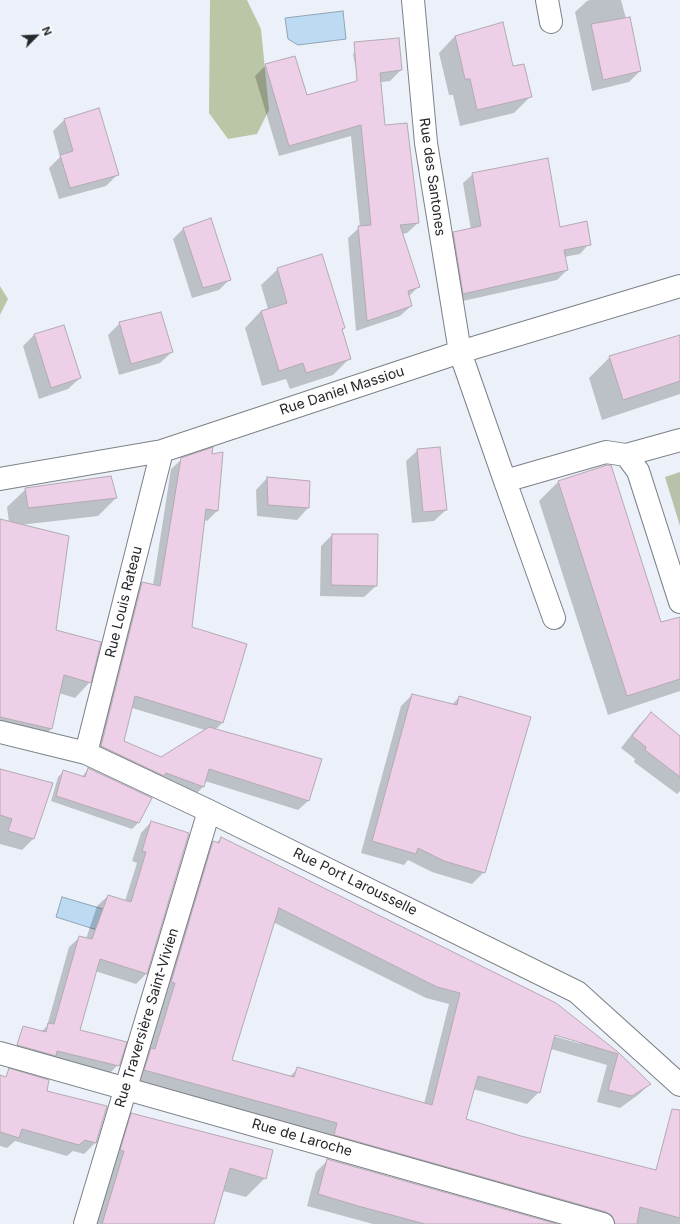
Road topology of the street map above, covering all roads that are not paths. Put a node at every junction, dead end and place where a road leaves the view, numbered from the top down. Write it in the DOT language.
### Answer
graph roads {
  1 [pos="413,0"];
  2 [pos="547,0"];
  3 [pos="551,22"];
  4 [pos="680,286"];
  5 [pos="460,352"];
  6 [pos="680,440"];
  7 [pos="162,451"];
  8 [pos="626,455"];
  9 [pos="0,479"];
  10 [pos="505,481"];
  11 [pos="680,602"];
  12 [pos="554,618"];
  13 [pos="0,732"];
  14 [pos="86,754"];
  15 [pos="209,811"];
  16 [pos="0,1054"];
  17 [pos="680,1085"];
  18 [pos="126,1088"];
  19 [pos="84,1224"];
  20 [pos="603,1224"];
  1 -- 5 [label="street, Rue des Santones"];
  2 -- 3 [label="street"];
  4 -- 5 [label="street, Rue Daniel Massiou"];
  5 -- 7 [label="street, Rue Daniel Massiou"];
  5 -- 10 [label="street, Rue des Santones"];
  6 -- 8 [label="street"];
  7 -- 9 [label="street, Rue Daniel Massiou"];
  7 -- 14 [label="street, Rue Louis Rateau"];
  8 -- 10 [label="street"];
  8 -- 11 [label="street"];
  10 -- 12 [label="street, Rue des Santones"];
  13 -- 14 [label="street, Rue Port Larousselle"];
  14 -- 15 [label="street, Rue Port Larousselle"];
  15 -- 17 [label="street, Rue Port Larousselle"];
  15 -- 18 [label="street, Rue Traversière Saint-Vivien"];
  16 -- 18 [label="street, Rue de Laroche"];
  18 -- 19 [label="street, Rue Traversière Saint-Vivien"];
  18 -- 20 [label="street, Rue de Laroche"];
}
